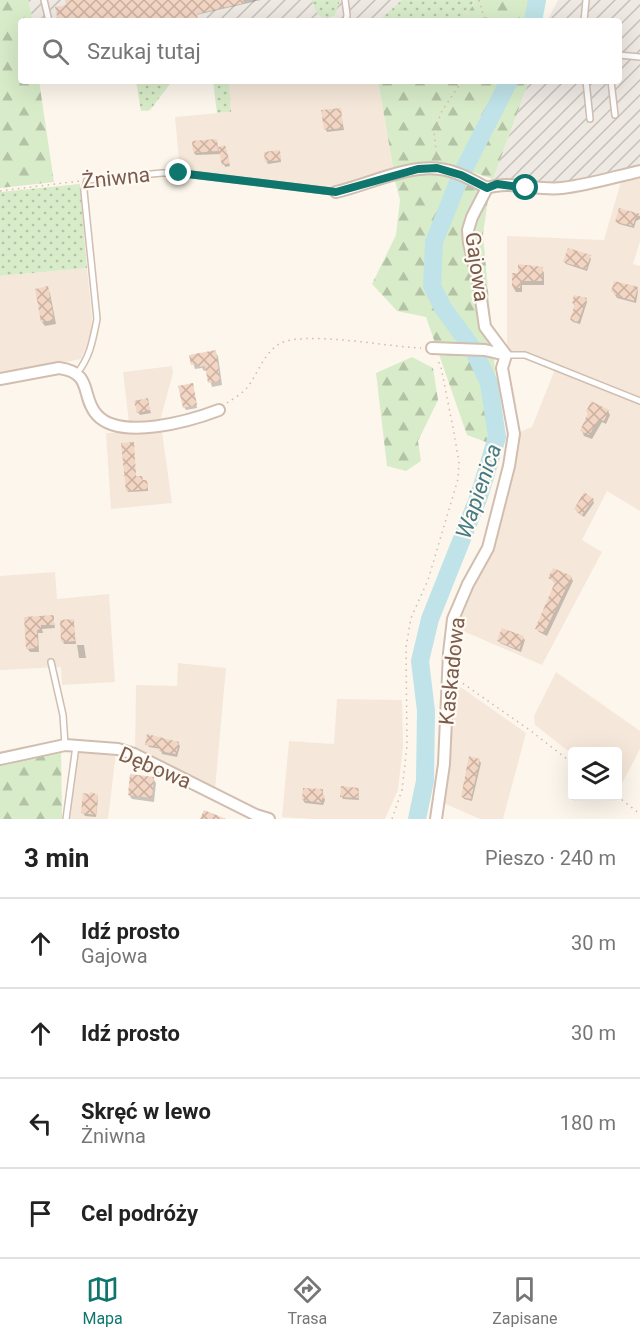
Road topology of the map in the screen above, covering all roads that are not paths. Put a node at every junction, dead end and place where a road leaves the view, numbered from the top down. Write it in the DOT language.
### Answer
graph roads {
  1 [pos="44,0"];
  2 [pos="345,0"];
  3 [pos="586,0"];
  4 [pos="48,18"];
  5 [pos="346,18"];
  6 [pos="584,18"];
  7 [pos="622,55"];
  8 [pos="640,57"];
  9 [pos="586,84"];
  10 [pos="611,84"];
  11 [pos="615,115"];
  12 [pos="590,119"];
  13 [pos="640,171"];
  14 [pos="487,188"];
  15 [pos="336,192"];
  16 [pos="432,348"];
  17 [pos="506,355"];
  18 [pos="77,373"];
  19 [pos="0,379"];
  20 [pos="640,401"];
  21 [pos="219,410"];
  22 [pos="51,662"];
  23 [pos="71,746"];
  24 [pos="0,759"];
  25 [pos="66,819"];
  26 [pos="269,819"];
  27 [pos="436,819"];
  1 -- 4 [label="lane"];
  2 -- 5 [label="lane"];
  3 -- 6 [label="lane"];
  7 -- 8 [label="lane"];
  9 -- 12 [label="lane"];
  10 -- 11 [label="lane"];
  13 -- 14 [label="street"];
  14 -- 15 [label="street, Żniwna"];
  14 -- 17 [label="street, Gajowa"];
  15 -- 18 [label="lane, Żniwna"];
  16 -- 17 [label="street"];
  17 -- 20 [label="lane"];
  17 -- 27 [label="street, Kaskadowa"];
  18 -- 19 [label="street"];
  18 -- 21 [label="street"];
  22 -- 23 [label="lane"];
  23 -- 24 [label="street, Dębowa"];
  23 -- 25 [label="lane"];
  23 -- 26 [label="street, Dębowa"];
}
